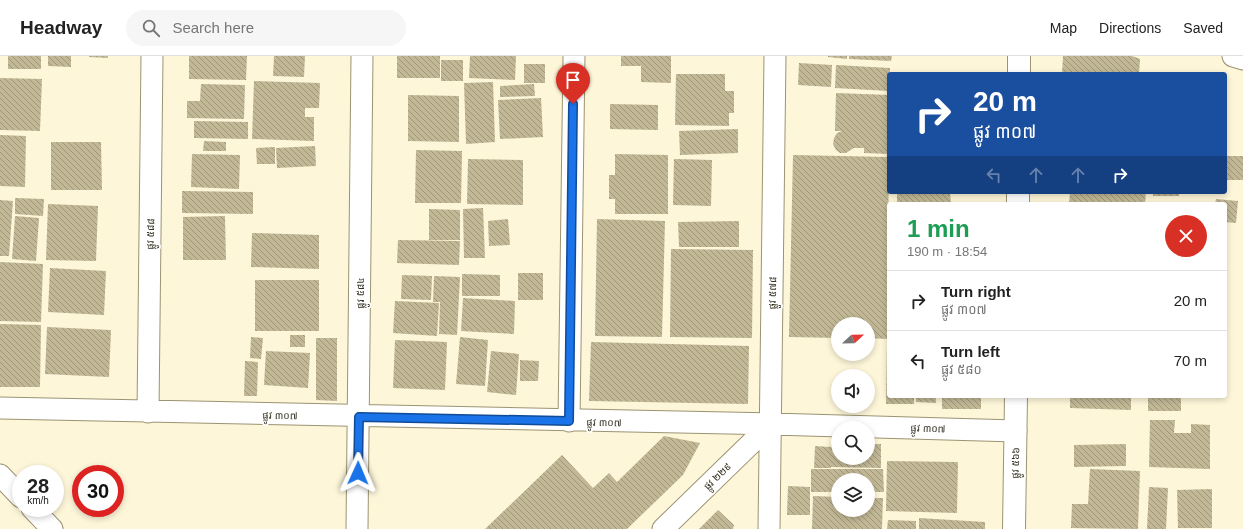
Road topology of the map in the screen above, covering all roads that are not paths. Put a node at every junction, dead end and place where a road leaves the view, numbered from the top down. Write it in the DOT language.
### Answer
graph roads {
  1 [pos="152,56"];
  2 [pos="362,56"];
  3 [pos="574,56"];
  4 [pos="775,56"];
  5 [pos="1019,56"];
  6 [pos="1233,56"];
  7 [pos="1243,59"];
  8 [pos="1019,72"];
  9 [pos="1016,398"];
  10 [pos="0,408"];
  11 [pos="148,412"];
  12 [pos="359,417"];
  13 [pos="569,421"];
  14 [pos="771,424"];
  15 [pos="1016,431"];
  16 [pos="0,475"];
  17 [pos="12,488"];
  18 [pos="41,517"];
  19 [pos="52,529"];
  20 [pos="357,529"];
  21 [pos="664,529"];
  22 [pos="769,529"];
  23 [pos="1014,529"];
  1 -- 11 [label="street, ផ្លូវ ៥៨៨"];
  2 -- 12 [label="street, ផ្លូវ ៥៨៤"];
  3 -- 13 [label="street"];
  4 -- 14 [label="street, ផ្លូវ ៥៧៨"];
  5 -- 8 [label="street"];
  6 -- 7 [label="street"];
  9 -- 15 [label="street, ផ្លូវ ៥៦៦"];
  10 -- 11 [label="street, ផ្លូវ ៣០៧"];
  11 -- 12 [label="street, ផ្លូវ ៣០៧"];
  12 -- 13 [label="street, ផ្លូវ ៣០៧"];
  12 -- 20 [label="street, ផ្លូវ ៥៨៤"];
  13 -- 14 [label="street, ផ្លូវ ៣០៧"];
  14 -- 15 [label="street, ផ្លូវ ៣០៧"];
  14 -- 21 [label="street, ផ្លូវ ២២៩"];
  14 -- 22 [label="street, ផ្លូវ ៥៧៨"];
  15 -- 23 [label="street, ផ្លូវ ៥៦៦"];
  16 -- 17 [label="street"];
  18 -- 19 [label="street"];
}
